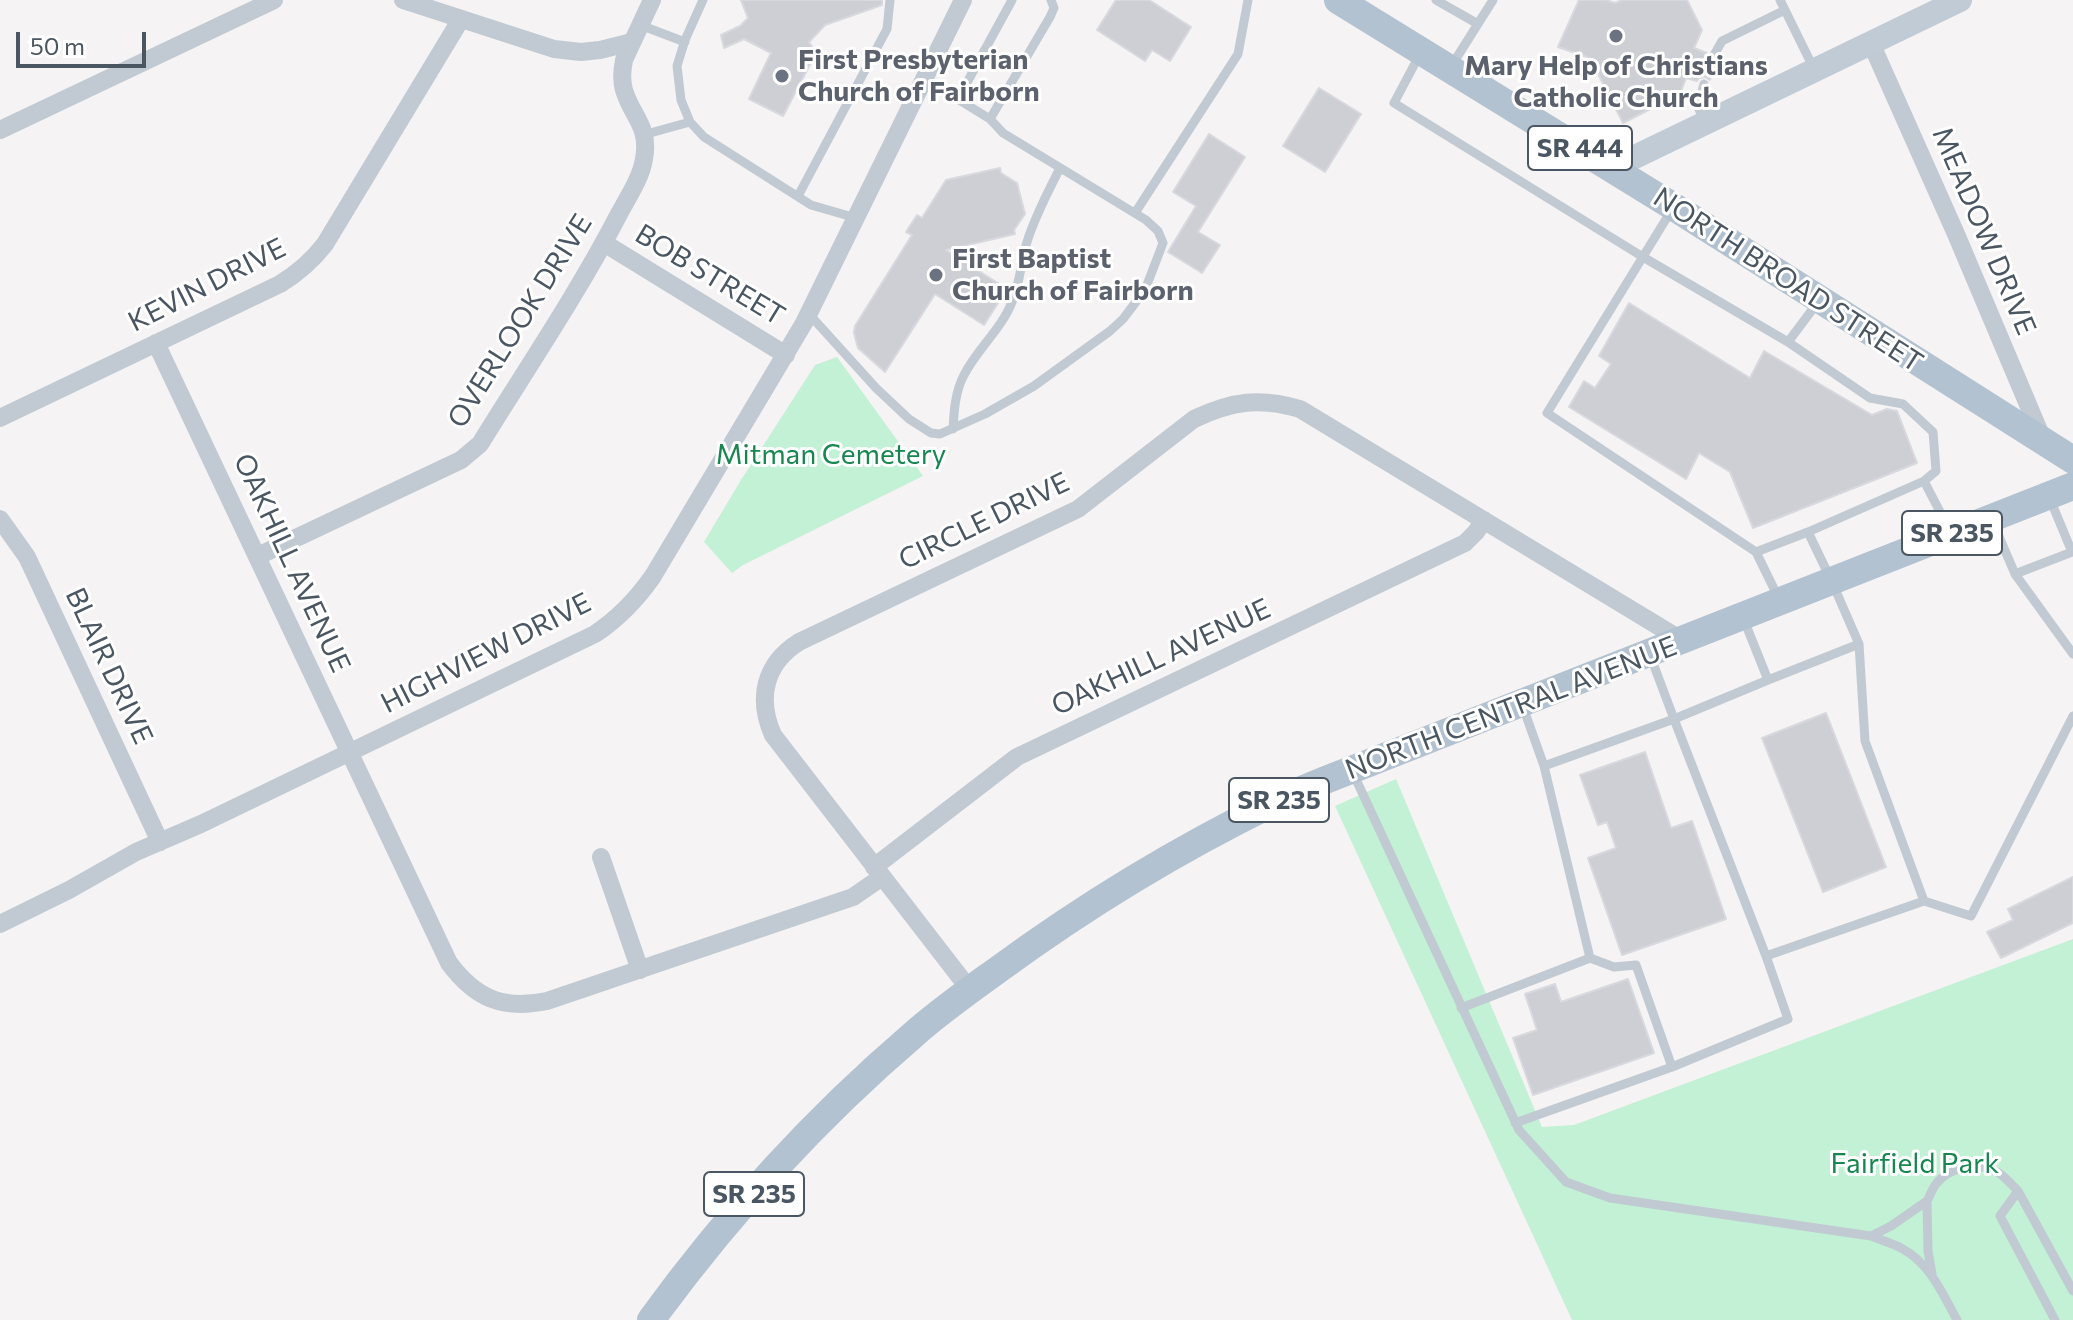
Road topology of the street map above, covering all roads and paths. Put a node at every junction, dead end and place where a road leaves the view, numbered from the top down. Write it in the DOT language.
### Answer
graph roads {
  1 [pos="274,0"];
  2 [pos="403,0"];
  3 [pos="652,0"];
  4 [pos="703,0"];
  5 [pos="890,0"];
  6 [pos="963,0"];
  7 [pos="1012,0"];
  8 [pos="1051,0"];
  9 [pos="1248,0"];
  10 [pos="1338,0"];
  11 [pos="1436,0"];
  12 [pos="1493,0"];
  13 [pos="1960,0"];
  14 [pos="1782,5"];
  15 [pos="461,19"];
  16 [pos="1478,24"];
  17 [pos="636,34"];
  18 [pos="685,42"];
  19 [pos="1871,43"];
  20 [pos="1421,51"];
  21 [pos="1714,55"];
  22 [pos="1450,69"];
  23 [pos="1815,70"];
  24 [pos="925,79"];
  25 [pos="1704,84"];
  26 [pos="958,99"];
  27 [pos="990,119"];
  28 [pos="690,122"];
  29 [pos="1705,124"];
  30 [pos="0,130"];
  31 [pos="643,135"];
  32 [pos="1060,168"];
  33 [pos="1612,168"];
  34 [pos="798,196"];
  35 [pos="1674,207"];
  36 [pos="1135,213"];
  37 [pos="856,218"];
  38 [pos="604,243"];
  39 [pos="1643,257"];
  40 [pos="1820,300"];
  41 [pos="809,314"];
  42 [pos="1788,342"];
  43 [pos="156,343"];
  44 [pos="786,355"];
  45 [pos="0,418"];
  46 [pos="953,429"];
  47 [pos="2044,442"];
  48 [pos="2073,460"];
  49 [pos="1924,481"];
  50 [pos="2061,491"];
  51 [pos="1991,518"];
  52 [pos="0,519"];
  53 [pos="1484,520"];
  54 [pos="1808,532"];
  55 [pos="1951,534"];
  56 [pos="1756,552"];
  57 [pos="2072,552"];
  58 [pos="258,556"];
  59 [pos="2015,574"];
  60 [pos="1832,582"];
  61 [pos="1780,602"];
  62 [pos="1743,617"];
  63 [pos="1683,641"];
  64 [pos="1859,644"];
  65 [pos="1649,654"];
  66 [pos="2073,654"];
  67 [pos="1768,680"];
  68 [pos="1522,703"];
  69 [pos="2073,716"];
  70 [pos="1674,719"];
  71 [pos="351,752"];
  72 [pos="1544,766"];
  73 [pos="1351,770"];
  74 [pos="160,842"];
  75 [pos="601,857"];
  76 [pos="878,872"];
  77 [pos="1924,901"];
  78 [pos="0,924"];
  79 [pos="1766,956"];
  80 [pos="1590,958"];
  81 [pos="640,970"];
  82 [pos="970,990"];
  83 [pos="1461,1008"];
  84 [pos="1672,1067"];
  85 [pos="1515,1123"];
  86 [pos="2018,1191"];
  87 [pos="1927,1201"];
  88 [pos="1871,1236"];
  89 [pos="1932,1274"];
  90 [pos="2073,1291"];
  91 [pos="651,1320"];
  92 [pos="1957,1320"];
  93 [pos="2055,1320"];
  1 -- 30 [label="street"];
  2 -- 15 [label="street"];
  3 -- 17 [label="street, OVERLOOK DRIVE"];
  4 -- 18 [label="lane"];
  5 -- 34 [label="lane"];
  6 -- 24 [label="street, HIGHVIEW DRIVE"];
  7 -- 26 [label="lane"];
  8 -- 27 [label="lane"];
  9 -- 36 [label="lane"];
  10 -- 20 [label="main road, NORTH BROAD STREET / SR 444"];
  11 -- 16 [label="lane"];
  12 -- 16 [label="lane"];
  13 -- 19 [label="main road"];
  14 -- 21 [label="lane"];
  14 -- 23 [label="lane"];
  15 -- 17 [label="street"];
  15 -- 43 [label="street, KEVIN DRIVE"];
  16 -- 22 [label="lane"];
  17 -- 18 [label="lane"];
  17 -- 31 [label="street, OVERLOOK DRIVE"];
  18 -- 28 [label="lane"];
  19 -- 23 [label="main road"];
  19 -- 47 [label="street, MEADOW DRIVE"];
  20 -- 22 [label="main road, NORTH BROAD STREET / SR 444"];
  20 -- 39 [label="lane"];
  22 -- 33 [label="main road, NORTH BROAD STREET / SR 444"];
  23 -- 29 [label="main road"];
  24 -- 26 [label="lane"];
  24 -- 37 [label="street, HIGHVIEW DRIVE"];
  25 -- 29 [label="lane"];
  26 -- 27 [label="lane"];
  27 -- 32 [label="lane"];
  28 -- 31 [label="lane"];
  28 -- 34 [label="lane"];
  29 -- 33 [label="main road"];
  31 -- 38 [label="street, OVERLOOK DRIVE"];
  32 -- 36 [label="lane"];
  32 -- 46 [label="lane"];
  33 -- 35 [label="main road, NORTH BROAD STREET / SR 444"];
  34 -- 37 [label="lane"];
  35 -- 39 [label="lane"];
  35 -- 40 [label="main road, NORTH BROAD STREET / SR 444"];
  36 -- 46 [label="lane"];
  37 -- 41 [label="street, HIGHVIEW DRIVE"];
  38 -- 44 [label="street, BOB STREET"];
  38 -- 58 [label="street, OVERLOOK DRIVE"];
  39 -- 42 [label="lane"];
  39 -- 56 [label="lane"];
  40 -- 42 [label="lane"];
  40 -- 47 [label="main road, NORTH BROAD STREET / SR 444"];
  41 -- 44 [label="street, HIGHVIEW DRIVE"];
  41 -- 46 [label="lane"];
  42 -- 49 [label="lane"];
  43 -- 45 [label="street, KEVIN DRIVE"];
  43 -- 58 [label="street, OAKHILL AVENUE"];
  44 -- 71 [label="street, HIGHVIEW DRIVE"];
  47 -- 48 [label="main road, NORTH BROAD STREET / SR 444"];
  49 -- 54 [label="lane"];
  49 -- 55 [label="lane"];
  50 -- 51 [label="main road, NORTH CENTRAL AVENUE / SR 235"];
  50 -- 57 [label="lane"];
  51 -- 55 [label="main road, NORTH CENTRAL AVENUE / SR 235"];
  51 -- 59 [label="lane"];
  52 -- 74 [label="street, BLAIR DRIVE"];
  53 -- 63 [label="street, CIRCLE DRIVE"];
  53 -- 76 [label="street, OAKHILL AVENUE"];
  53 -- 76 [label="street, CIRCLE DRIVE"];
  54 -- 56 [label="lane"];
  54 -- 60 [label="lane"];
  55 -- 60 [label="main road, NORTH CENTRAL AVENUE / SR 235"];
  56 -- 61 [label="lane"];
  57 -- 59 [label="lane"];
  58 -- 71 [label="street, OAKHILL AVENUE"];
  59 -- 66 [label="lane"];
  60 -- 61 [label="main road, NORTH CENTRAL AVENUE / SR 235"];
  60 -- 64 [label="lane"];
  61 -- 62 [label="main road, NORTH CENTRAL AVENUE / SR 235"];
  62 -- 63 [label="main road, NORTH CENTRAL AVENUE / SR 235"];
  62 -- 67 [label="lane"];
  63 -- 65 [label="main road, NORTH CENTRAL AVENUE / SR 235"];
  64 -- 67 [label="lane"];
  64 -- 77 [label="lane"];
  65 -- 68 [label="main road, NORTH CENTRAL AVENUE / SR 235"];
  65 -- 70 [label="lane"];
  67 -- 70 [label="lane"];
  68 -- 72 [label="lane"];
  68 -- 73 [label="main road, NORTH CENTRAL AVENUE / SR 235"];
  69 -- 77 [label="lane"];
  70 -- 72 [label="lane"];
  70 -- 79 [label="lane"];
  71 -- 74 [label="street, HIGHVIEW DRIVE"];
  71 -- 81 [label="street, OAKHILL AVENUE"];
  72 -- 80 [label="lane"];
  73 -- 82 [label="main road, NORTH CENTRAL AVENUE / SR 235"];
  73 -- 83 [label="lane"];
  74 -- 78 [label="street, HIGHVIEW DRIVE"];
  75 -- 81 [label="street"];
  76 -- 81 [label="street, OAKHILL AVENUE"];
  76 -- 82 [label="street, CIRCLE DRIVE"];
  77 -- 79 [label="lane"];
  79 -- 84 [label="lane"];
  80 -- 83 [label="lane"];
  80 -- 84 [label="lane"];
  82 -- 91 [label="main road, NORTH CENTRAL AVENUE / SR 235"];
  83 -- 85 [label="lane"];
  84 -- 85 [label="lane"];
  85 -- 88 [label="lane"];
  86 -- 87 [label="lane"];
  86 -- 90 [label="lane"];
  86 -- 93 [label="lane"];
  87 -- 88 [label="lane"];
  87 -- 89 [label="lane"];
  88 -- 89 [label="lane"];
  89 -- 92 [label="lane"];
}
